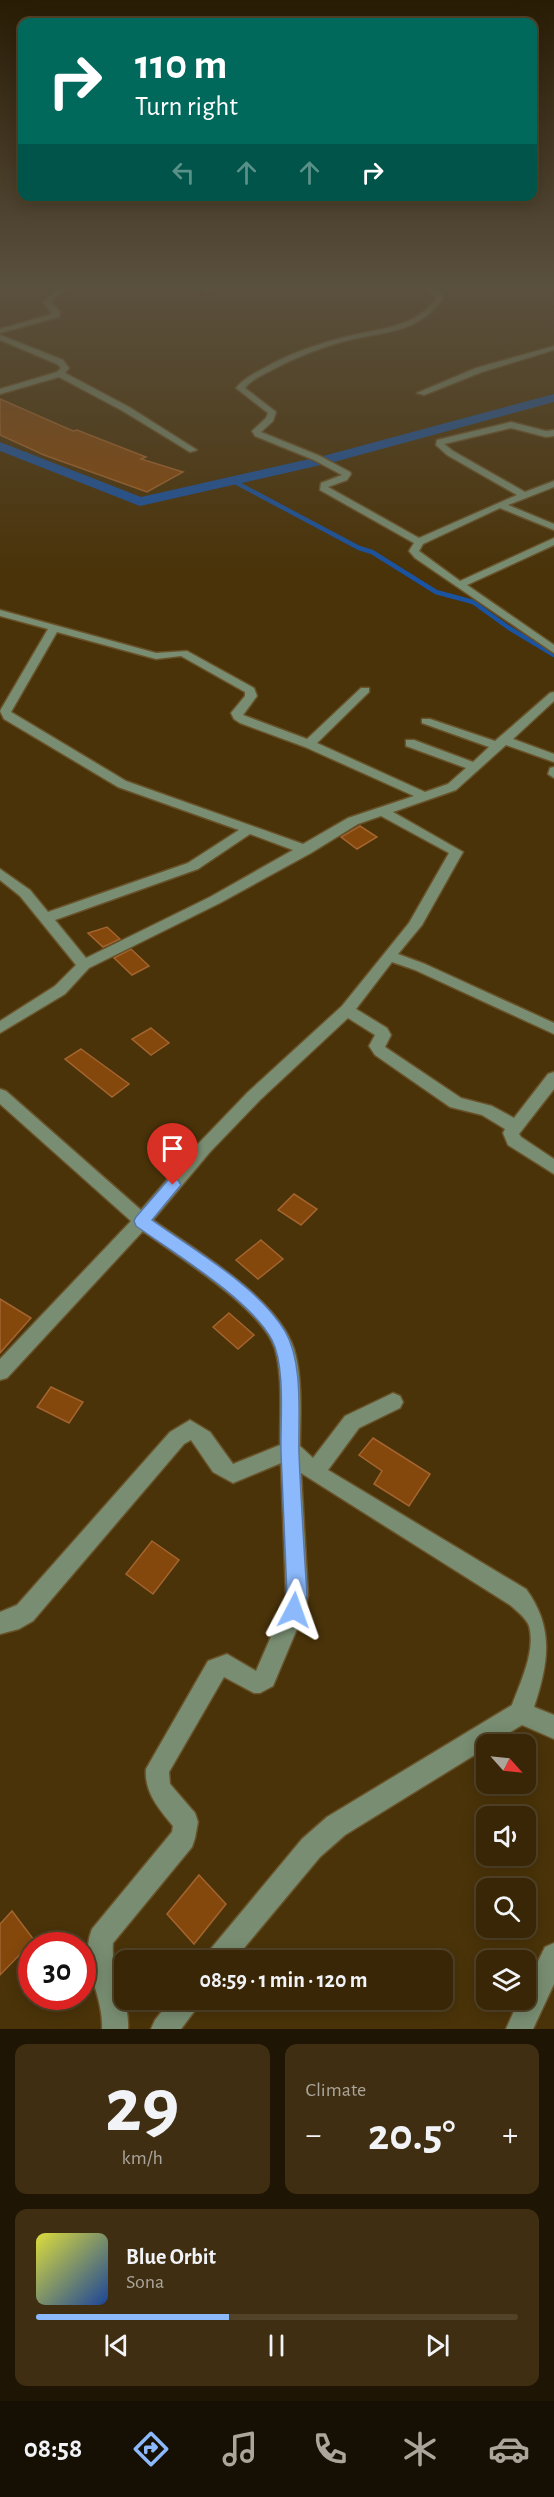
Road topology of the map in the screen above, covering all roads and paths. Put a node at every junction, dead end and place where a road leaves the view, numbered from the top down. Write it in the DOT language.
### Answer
graph roads {
  1 [pos="31,383"];
  2 [pos="76,383"];
  3 [pos="245,383"];
  4 [pos="447,383"];
  5 [pos="0,392"];
  6 [pos="421,393"];
  7 [pos="554,433"];
  8 [pos="193,450"];
  9 [pos="554,484"];
  10 [pos="525,496"];
  11 [pos="500,505"];
  12 [pos="552,524"];
  13 [pos="554,541"];
  14 [pos="419,542"];
  15 [pos="460,584"];
  16 [pos="0,613"];
  17 [pos="54,628"];
  18 [pos="554,650"];
  19 [pos="365,690"];
  20 [pos="554,695"];
  21 [pos="426,721"];
  22 [pos="410,743"];
  23 [pos="501,743"];
  24 [pos="309,744"];
  25 [pos="554,758"];
  26 [pos="476,767"];
  27 [pos="426,797"];
  28 [pos="382,811"];
  29 [pos="248,830"];
  30 [pos="306,850"];
  31 [pos="0,873"];
  32 [pos="46,918"];
  33 [pos="389,957"];
  34 [pos="84,965"];
  35 [pos="347,1010"];
  36 [pos="0,1028"];
  37 [pos="554,1029"];
  38 [pos="554,1078"];
  39 [pos="0,1095"];
  40 [pos="514,1126"];
  41 [pos="554,1168"];
  42 [pos="142,1221"];
  43 [pos="0,1372"];
  44 [pos="393,1402"];
  45 [pos="290,1450"];
  46 [pos="314,1472"];
  47 [pos="0,1623"];
  48 [pos="520,1713"];
  49 [pos="554,1727"];
  50 [pos="226,1950"];
  51 [pos="554,1956"];
  52 [pos="179,2010"];
  53 [pos="115,2029"];
  54 [pos="164,2029"];
  55 [pos="519,2029"];
  1 -- 5 [label="street"];
  2 -- 8 [label="street"];
  3 -- 14 [label="street"];
  4 -- 6 [label="street"];
  7 -- 10 [label="street"];
  9 -- 10 [label="street"];
  10 -- 11 [label="street"];
  11 -- 12 [label="street"];
  11 -- 14 [label="street"];
  13 -- 15 [label="street"];
  14 -- 15 [label="street"];
  15 -- 18 [label="street"];
  16 -- 17 [label="street"];
  17 -- 24 [label="street"];
  17 -- 29 [label="street"];
  19 -- 24 [label="street"];
  20 -- 23 [label="street"];
  21 -- 23 [label="street"];
  22 -- 26 [label="street"];
  23 -- 25 [label="street"];
  23 -- 26 [label="street"];
  24 -- 27 [label="street"];
  26 -- 27 [label="street"];
  27 -- 28 [label="street"];
  28 -- 30 [label="street"];
  28 -- 33 [label="street"];
  29 -- 30 [label="street"];
  29 -- 32 [label="street"];
  30 -- 34 [label="street"];
  31 -- 32 [label="street"];
  32 -- 34 [label="street"];
  33 -- 35 [label="street"];
  33 -- 37 [label="street"];
  34 -- 36 [label="street"];
  35 -- 40 [label="street"];
  35 -- 42 [label="street"];
  38 -- 40 [label="street"];
  39 -- 42 [label="street"];
  40 -- 41 [label="street"];
  42 -- 43 [label="street"];
  42 -- 45 [label="street"];
  44 -- 46 [label="street"];
  45 -- 46 [label="street"];
  45 -- 47 [label="street"];
  45 -- 53 [label="street"];
  46 -- 48 [label="street"];
  48 -- 49 [label="street"];
  48 -- 50 [label="street"];
  51 -- 55 [label="street"];
  52 -- 54 [label="street"];
}
